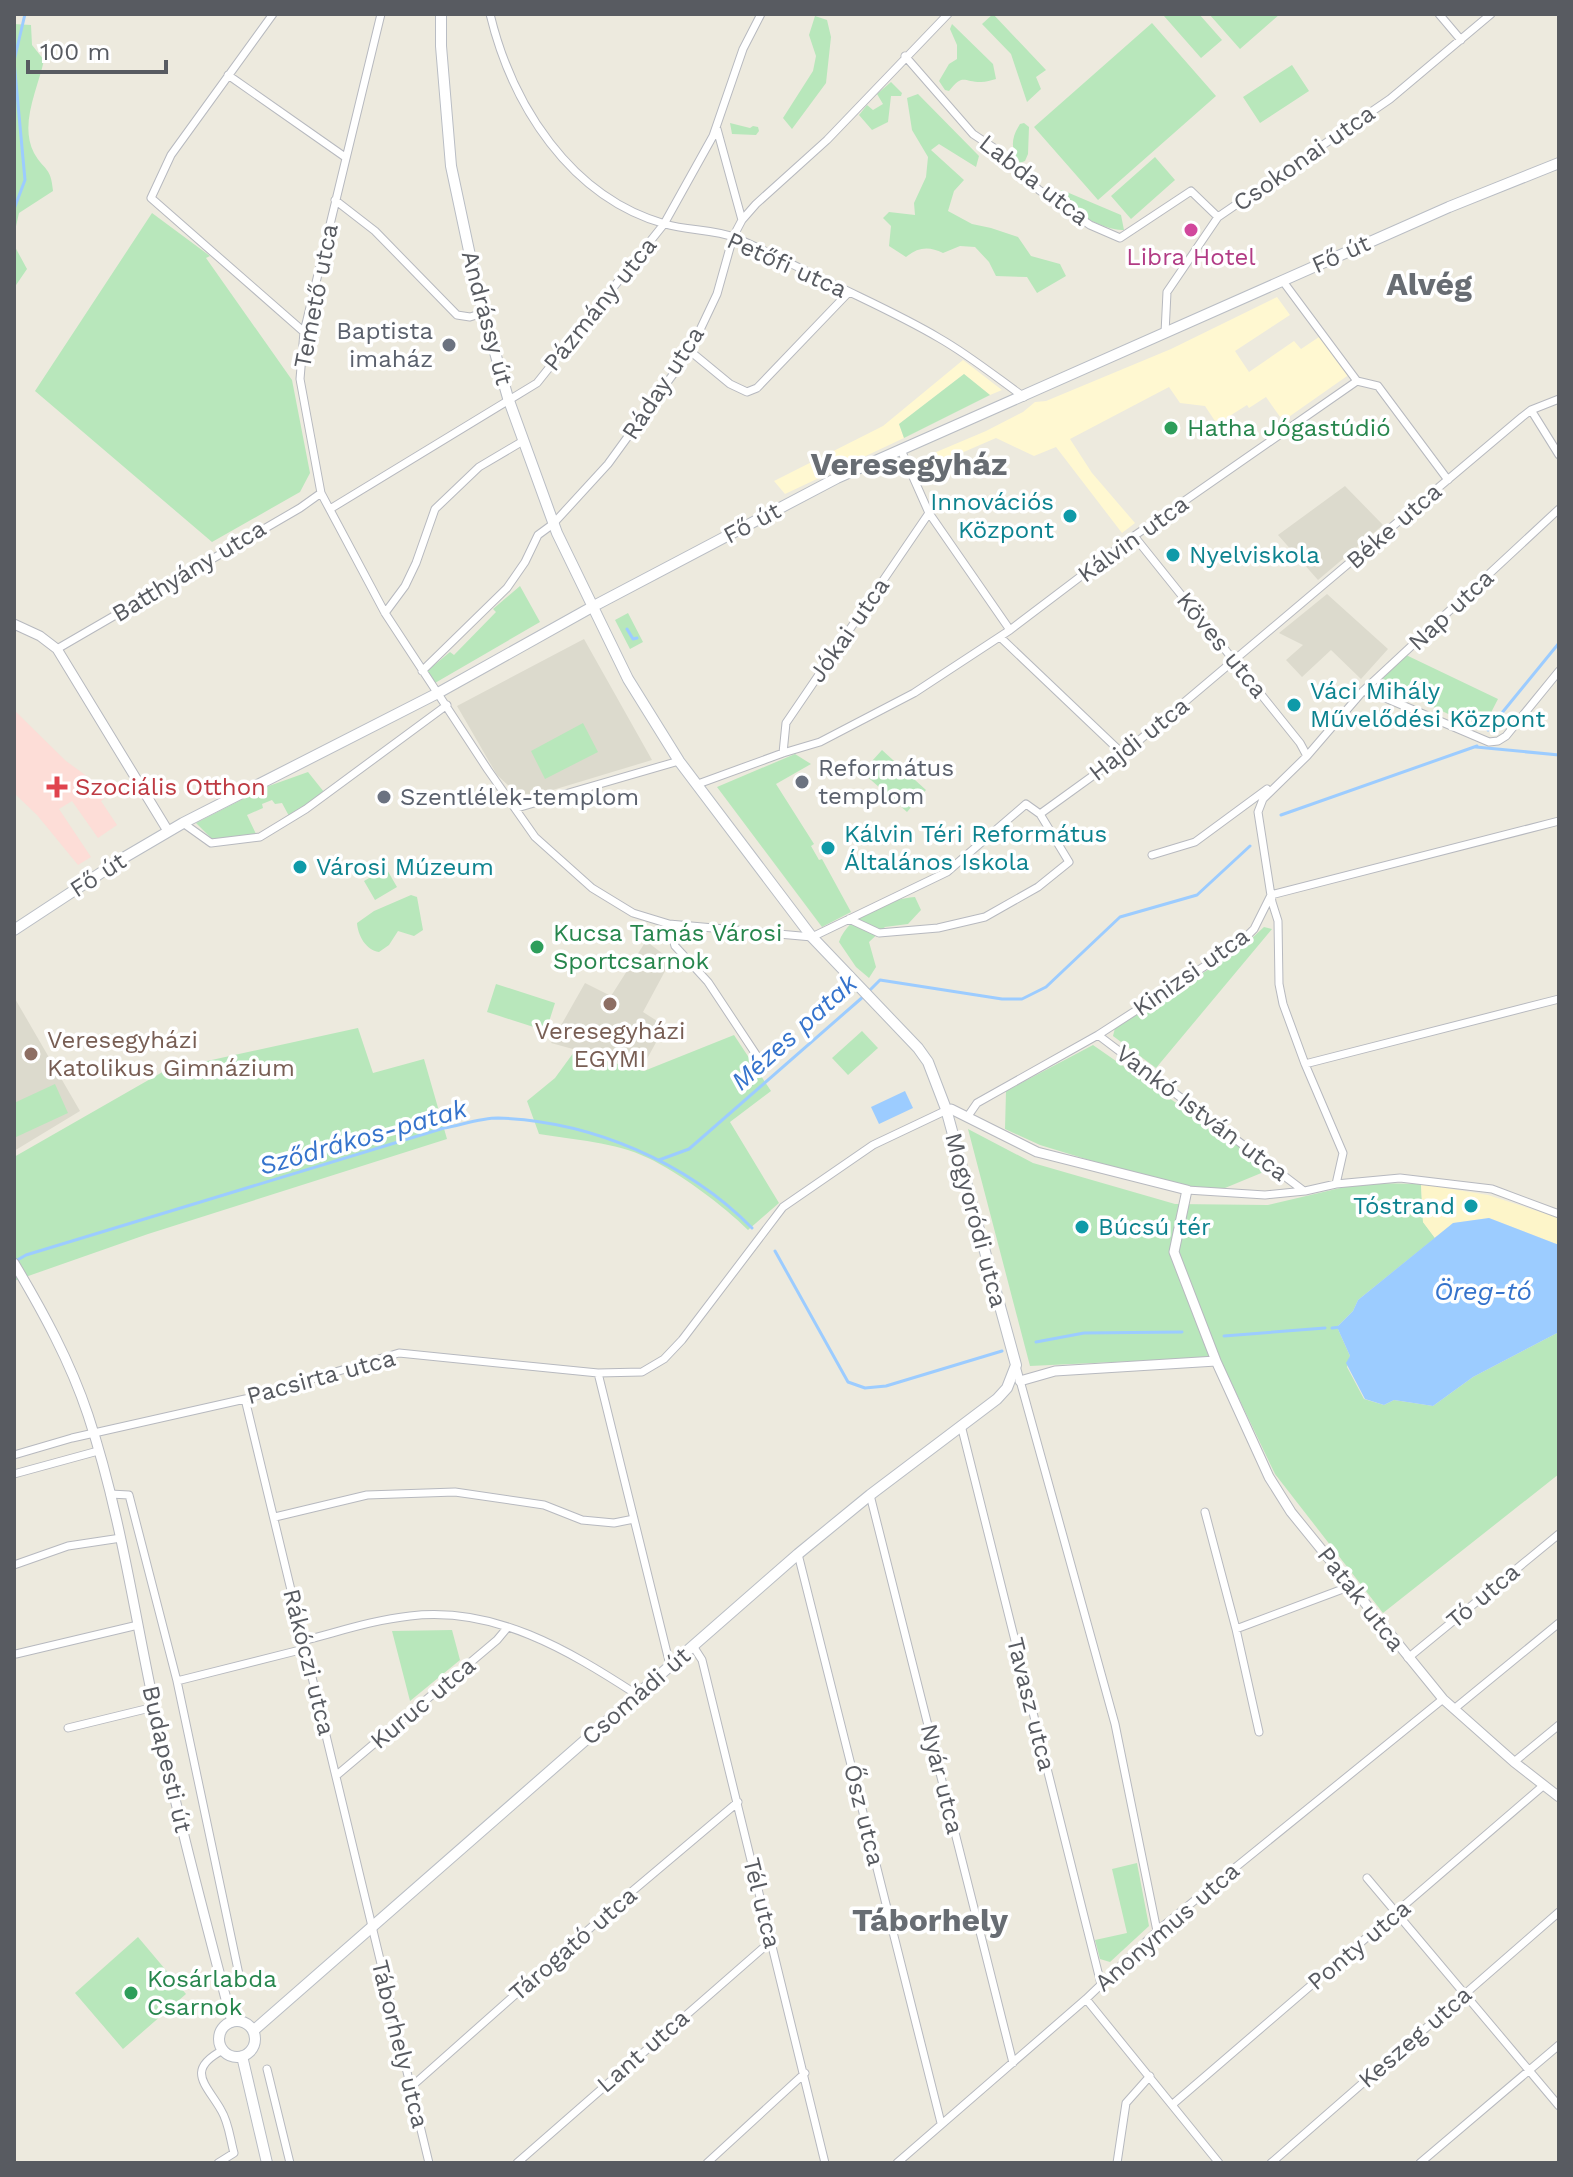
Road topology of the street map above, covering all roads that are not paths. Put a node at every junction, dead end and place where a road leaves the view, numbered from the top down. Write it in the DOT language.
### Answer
graph roads {
  1 [pos="273,14"];
  2 [pos="381,14"];
  3 [pos="441,14"];
  4 [pos="490,14"];
  5 [pos="761,14"];
  6 [pos="948,14"];
  7 [pos="1439,14"];
  8 [pos="1491,14"];
  9 [pos="1461,40"];
  10 [pos="905,56"];
  11 [pos="228,75"];
  12 [pos="716,127"];
  13 [pos="345,157"];
  14 [pos="1559,163"];
  15 [pos="335,200"];
  16 [pos="1218,217"];
  17 [pos="742,220"];
  18 [pos="664,224"];
  19 [pos="733,237"];
  20 [pos="1282,280"];
  21 [pos="849,292"];
  22 [pos="483,313"];
  23 [pos="304,332"];
  24 [pos="1165,333"];
  25 [pos="690,351"];
  26 [pos="1357,381"];
  27 [pos="1024,397"];
  28 [pos="508,398"];
  29 [pos="1559,399"];
  30 [pos="1531,410"];
  31 [pos="523,441"];
  32 [pos="901,450"];
  33 [pos="1559,455"];
  34 [pos="1448,480"];
  35 [pos="321,493"];
  36 [pos="330,509"];
  37 [pos="1559,509"];
  38 [pos="929,513"];
  39 [pos="553,524"];
  40 [pos="1134,536"];
  41 [pos="592,607"];
  42 [pos="385,613"];
  43 [pos="14,624"];
  44 [pos="1010,630"];
  45 [pos="1000,637"];
  46 [pos="57,649"];
  47 [pos="1235,662"];
  48 [pos="422,671"];
  49 [pos="1559,671"];
  50 [pos="1363,691"];
  51 [pos="438,693"];
  52 [pos="447,705"];
  53 [pos="783,753"];
  54 [pos="1123,754"];
  55 [pos="1307,756"];
  56 [pos="679,761"];
  57 [pos="1279,782"];
  58 [pos="698,784"];
  59 [pos="517,808"];
  60 [pos="1040,814"];
  61 [pos="1559,821"];
  62 [pos="183,823"];
  63 [pos="168,831"];
  64 [pos="1152,855"];
  65 [pos="1271,895"];
  66 [pos="849,919"];
  67 [pos="669,924"];
  68 [pos="14,930"];
  69 [pos="812,937"];
  70 [pos="1559,999"];
  71 [pos="1098,1035"];
  72 [pos="1305,1064"];
  73 [pos="765,1068"];
  74 [pos="948,1109"];
  75 [pos="968,1116"];
  76 [pos="1336,1184"];
  77 [pos="1187,1190"];
  78 [pos="1305,1191"];
  79 [pos="1559,1214"];
  80 [pos="16,1266"];
  81 [pos="1216,1361"];
  82 [pos="1016,1365"];
  83 [pos="598,1373"];
  84 [pos="1020,1381"];
  85 [pos="1007,1388"];
  86 [pos="245,1399"];
  87 [pos="961,1425"];
  88 [pos="94,1433"];
  89 [pos="98,1451"];
  90 [pos="14,1455"];
  91 [pos="14,1474"];
  92 [pos="110,1494"];
  93 [pos="870,1495"];
  94 [pos="1205,1512"];
  95 [pos="275,1517"];
  96 [pos="634,1519"];
  97 [pos="1559,1534"];
  98 [pos="121,1538"];
  99 [pos="798,1554"];
  100 [pos="14,1565"];
  101 [pos="1351,1586"];
  102 [pos="1559,1623"];
  103 [pos="138,1625"];
  104 [pos="507,1628"];
  105 [pos="1236,1629"];
  106 [pos="303,1645"];
  107 [pos="693,1646"];
  108 [pos="16,1654"];
  109 [pos="1408,1658"];
  110 [pos="670,1665"];
  111 [pos="177,1681"];
  112 [pos="636,1694"];
  113 [pos="1443,1699"];
  114 [pos="154,1707"];
  115 [pos="1454,1709"];
  116 [pos="1559,1725"];
  117 [pos="68,1728"];
  118 [pos="1259,1732"];
  119 [pos="1514,1762"];
  120 [pos="337,1775"];
  121 [pos="1544,1785"];
  122 [pos="1559,1797"];
  123 [pos="738,1802"];
  124 [pos="1367,1878"];
  125 [pos="1559,1912"];
  126 [pos="1396,1915"];
  127 [pos="371,1926"];
  128 [pos="1157,1931"];
  129 [pos="771,1941"];
  130 [pos="241,1984"];
  131 [pos="1101,1984"];
  132 [pos="1464,1994"];
  133 [pos="1086,1999"];
  134 [pos="232,2022"];
  135 [pos="253,2031"];
  136 [pos="1559,2045"];
  137 [pos="223,2050"];
  138 [pos="242,2056"];
  139 [pos="1013,2063"];
  140 [pos="267,2069"];
  141 [pos="1529,2071"];
  142 [pos="805,2073"];
  143 [pos="1150,2076"];
  144 [pos="411,2087"];
  145 [pos="1173,2104"];
  146 [pos="1559,2106"];
  147 [pos="941,2123"];
  148 [pos="234,2153"];
  149 [pos="218,2163"];
  150 [pos="237,2163"];
  151 [pos="267,2163"];
  152 [pos="290,2163"];
  153 [pos="429,2163"];
  154 [pos="517,2163"];
  155 [pos="707,2163"];
  156 [pos="825,2163"];
  157 [pos="897,2163"];
  158 [pos="1117,2163"];
  159 [pos="1219,2163"];
  160 [pos="1271,2163"];
  161 [pos="1420,2163"];
  1 -- 11 [label="street"];
  2 -- 13 [label="street, Temető utca"];
  3 -- 22 [label="main road, Andrássy út"];
  4 -- 18 [label="street, Petőfi utca"];
  5 -- 12 [label="street"];
  6 -- 10 [label="street, Ráday utca"];
  7 -- 9 [label="street"];
  8 -- 9 [label="street, Csokonai utca"];
  9 -- 16 [label="street, Csokonai utca"];
  10 -- 16 [label="street, Labda utca"];
  10 -- 17 [label="street, Ráday utca"];
  11 -- 13 [label="street"];
  11 -- 23 [label="street"];
  12 -- 17 [label="street"];
  12 -- 18 [label="street, Pázmány utca"];
  13 -- 15 [label="street, Temető utca"];
  14 -- 20 [label="main road, Fő út"];
  15 -- 22 [label="street"];
  15 -- 23 [label="street, Temető utca"];
  16 -- 24 [label="street, Csokonai utca"];
  17 -- 19 [label="street, Ráday utca"];
  18 -- 19 [label="street, Petőfi utca"];
  18 -- 28 [label="street, Pázmány utca"];
  19 -- 21 [label="street, Petőfi utca"];
  19 -- 25 [label="street, Ráday utca"];
  20 -- 24 [label="main road, Fő út"];
  20 -- 26 [label="street"];
  21 -- 25 [label="street"];
  21 -- 27 [label="street, Petőfi utca"];
  22 -- 28 [label="main road, Andrássy út"];
  23 -- 35 [label="street, Temető utca"];
  24 -- 27 [label="main road, Fő út"];
  25 -- 39 [label="street, Ráday utca"];
  26 -- 34 [label="street"];
  26 -- 40 [label="street, Kálvin utca"];
  27 -- 32 [label="main road, Fő út"];
  28 -- 31 [label="main road, Andrássy út"];
  28 -- 36 [label="street, Pázmány utca"];
  29 -- 30 [label="street, Béke utca"];
  30 -- 33 [label="street"];
  30 -- 34 [label="street, Béke utca"];
  31 -- 39 [label="main road, Andrássy út"];
  31 -- 42 [label="street"];
  32 -- 38 [label="street"];
  32 -- 41 [label="main road, Fő út"];
  34 -- 47 [label="street, Béke utca"];
  35 -- 36 [label="street, Temető utca"];
  35 -- 46 [label="street, Batthyány utca"];
  36 -- 42 [label="street, Temető utca"];
  37 -- 50 [label="street, Nap utca"];
  38 -- 44 [label="street"];
  38 -- 53 [label="street, Jókai utca"];
  39 -- 41 [label="main road, Andrássy út"];
  39 -- 48 [label="street, Ráday utca"];
  40 -- 44 [label="street, Kálvin utca"];
  40 -- 47 [label="street, Köves utca"];
  41 -- 51 [label="main road, Fő út"];
  41 -- 56 [label="main road, Mogyoródi utca"];
  42 -- 48 [label="street, Temető utca"];
  43 -- 46 [label="street"];
  44 -- 45 [label="street, Kálvin utca"];
  45 -- 53 [label="street, Kálvin utca"];
  45 -- 54 [label="street"];
  46 -- 63 [label="street"];
  47 -- 54 [label="street, Hajdi utca"];
  47 -- 55 [label="street, Köves utca"];
  48 -- 51 [label="street, Temető utca"];
  49 -- 50 [label="street"];
  50 -- 55 [label="street, Nap utca"];
  51 -- 52 [label="street, Temető utca"];
  51 -- 62 [label="main road, Fő út"];
  52 -- 59 [label="street, Temető utca"];
  52 -- 62 [label="street"];
  53 -- 58 [label="street, Kálvin utca"];
  54 -- 60 [label="street, Hajdi utca"];
  55 -- 57 [label="street, Nap utca"];
  56 -- 58 [label="main road, Mogyoródi utca"];
  56 -- 59 [label="street"];
  57 -- 64 [label="street, Nap utca"];
  57 -- 65 [label="street, Nap utca"];
  58 -- 69 [label="main road, Mogyoródi utca"];
  59 -- 67 [label="street, Temető utca"];
  60 -- 66 [label="street, Hajdi utca"];
  60 -- 66 [label="street"];
  61 -- 65 [label="street"];
  62 -- 63 [label="main road, Fő út"];
  63 -- 68 [label="main road, Fő út"];
  65 -- 71 [label="street, Kinizsi utca"];
  65 -- 72 [label="street"];
  66 -- 69 [label="street, Hajdi utca"];
  67 -- 69 [label="street, Temető utca"];
  67 -- 73 [label="street"];
  69 -- 74 [label="main road, Mogyoródi utca"];
  70 -- 72 [label="street"];
  71 -- 75 [label="street, Kinizsi utca"];
  71 -- 78 [label="street, Vankó István utca"];
  72 -- 76 [label="street"];
  74 -- 75 [label="street"];
  74 -- 82 [label="main road, Mogyoródi utca"];
  74 -- 83 [label="street, Pacsirta utca"];
  75 -- 77 [label="street"];
  76 -- 78 [label="street"];
  76 -- 79 [label="street"];
  77 -- 78 [label="street"];
  77 -- 81 [label="street, Patak utca"];
  80 -- 88 [label="street, Budapesti út"];
  81 -- 84 [label="street"];
  81 -- 101 [label="street, Patak utca"];
  82 -- 84 [label="street, Mogyoródi utca"];
  82 -- 85 [label="main road, Csomádi út"];
  83 -- 86 [label="street, Pacsirta utca"];
  83 -- 96 [label="street"];
  84 -- 85 [label="street"];
  84 -- 128 [label="street, Mogyoródi utca"];
  85 -- 87 [label="main road, Csomádi út"];
  86 -- 88 [label="street, Pacsirta utca"];
  86 -- 95 [label="street, Rákóczi utca"];
  87 -- 93 [label="main road, Csomádi út"];
  87 -- 131 [label="street, Tavasz utca"];
  88 -- 89 [label="street, Budapesti út"];
  88 -- 90 [label="street, Pacsirta utca"];
  89 -- 91 [label="street"];
  89 -- 92 [label="street, Budapesti út"];
  92 -- 98 [label="street, Budapesti út"];
  92 -- 111 [label="street, Budapesti út"];
  93 -- 99 [label="main road, Csomádi út"];
  93 -- 139 [label="street, Nyár utca"];
  94 -- 105 [label="street"];
  95 -- 96 [label="street"];
  95 -- 106 [label="street, Rákóczi utca"];
  96 -- 110 [label="street"];
  97 -- 109 [label="street, Tó utca"];
  98 -- 100 [label="street"];
  98 -- 103 [label="street, Budapesti út"];
  99 -- 107 [label="main road, Csomádi út"];
  99 -- 147 [label="street, Ősz utca"];
  101 -- 105 [label="street"];
  101 -- 109 [label="street, Patak utca"];
  102 -- 115 [label="street"];
  103 -- 108 [label="street"];
  103 -- 114 [label="street, Budapesti út"];
  104 -- 106 [label="street"];
  104 -- 112 [label="street"];
  104 -- 120 [label="street, Kuruc utca"];
  105 -- 118 [label="street"];
  106 -- 111 [label="street"];
  106 -- 120 [label="street, Rákóczi utca"];
  107 -- 110 [label="main road, Csomádi út"];
  107 -- 123 [label="street, Tél utca"];
  109 -- 113 [label="street, Patak utca"];
  110 -- 112 [label="main road, Csomádi út"];
  111 -- 130 [label="street, Budapesti út"];
  112 -- 127 [label="main road, Csomádi út"];
  113 -- 115 [label="street, Patak utca"];
  113 -- 128 [label="street, Anonymus utca"];
  114 -- 117 [label="street"];
  114 -- 134 [label="street, Budapesti út"];
  115 -- 119 [label="street, Patak utca"];
  116 -- 119 [label="street"];
  119 -- 121 [label="street, Patak utca"];
  120 -- 127 [label="street, Rákóczi utca"];
  121 -- 122 [label="street, Patak utca"];
  121 -- 126 [label="street, Ponty utca"];
  123 -- 129 [label="street, Tél utca"];
  123 -- 144 [label="street, Tárogató utca"];
  124 -- 126 [label="street"];
  125 -- 132 [label="street, Keszeg utca"];
  126 -- 132 [label="street"];
  126 -- 145 [label="street, Ponty utca"];
  127 -- 135 [label="main road, Csomádi út"];
  127 -- 144 [label="street, Táborhely utca"];
  128 -- 131 [label="street, Anonymus utca"];
  129 -- 142 [label="street, Tél utca"];
  129 -- 154 [label="street, Lant utca"];
  131 -- 133 [label="street, Anonymus utca"];
  132 -- 141 [label="street"];
  132 -- 160 [label="street, Keszeg utca"];
  133 -- 139 [label="street, Anonymus utca"];
  133 -- 143 [label="street"];
  134 -- 135 [label="main road"];
  134 -- 137 [label="main road"];
  135 -- 138 [label="main road"];
  136 -- 141 [label="street"];
  137 -- 138 [label="main road"];
  137 -- 148 [label="street"];
  138 -- 151 [label="main road"];
  139 -- 147 [label="street, Anonymus utca"];
  140 -- 152 [label="street"];
  141 -- 146 [label="street"];
  141 -- 161 [label="street"];
  142 -- 155 [label="street"];
  142 -- 156 [label="street, Tél utca"];
  143 -- 145 [label="street"];
  143 -- 158 [label="street"];
  144 -- 153 [label="street, Táborhely utca"];
  145 -- 159 [label="street"];
  147 -- 157 [label="street, Anonymus utca"];
  148 -- 149 [label="street"];
  148 -- 150 [label="street"];
}
